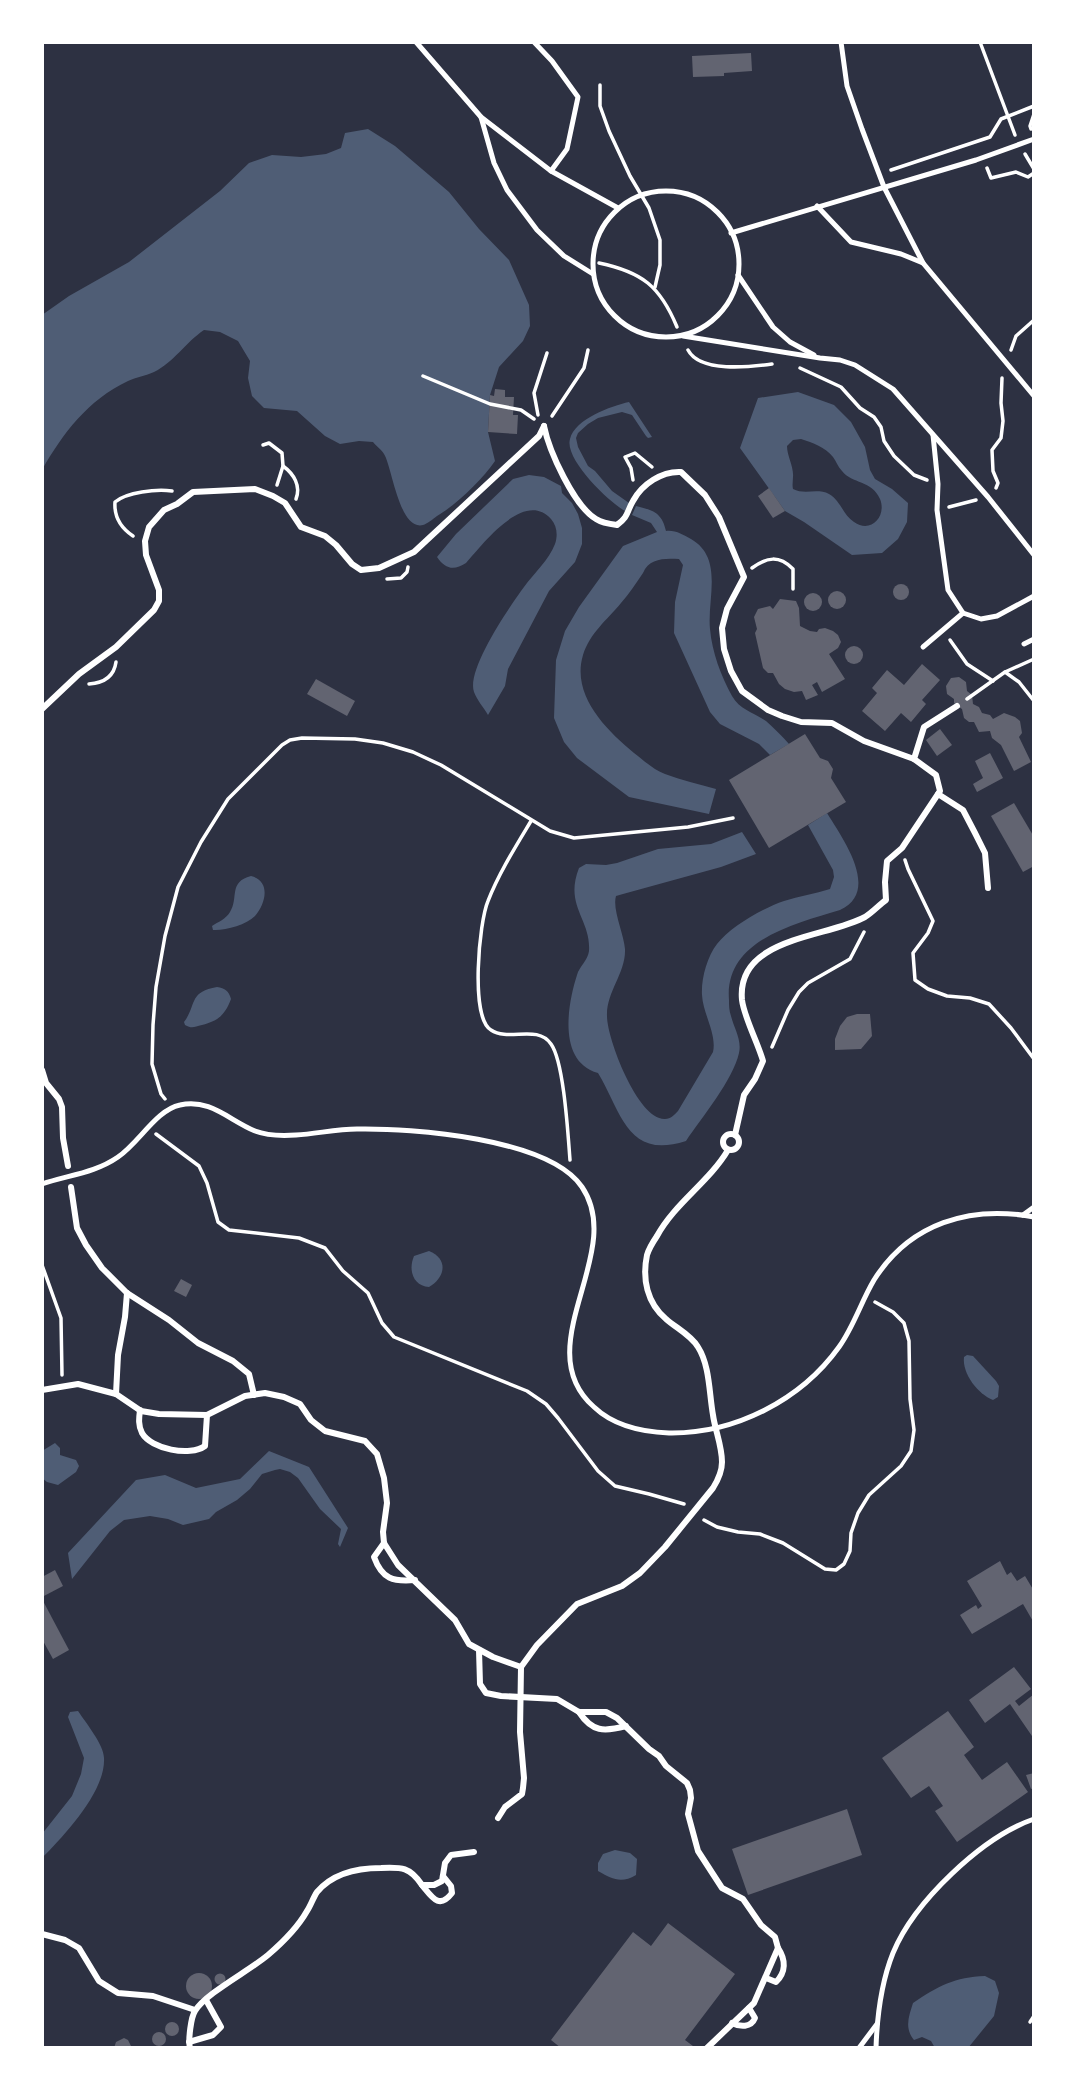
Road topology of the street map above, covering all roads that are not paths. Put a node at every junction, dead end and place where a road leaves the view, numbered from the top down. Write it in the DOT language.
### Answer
graph roads {
  1 [pos="416,42"];
  2 [pos="534,42"];
  3 [pos="841,42"];
  4 [pos="481,117"];
  5 [pos="1034,139"];
  6 [pos="551,171"];
  7 [pos="884,187"];
  8 [pos="817,206"];
  9 [pos="618,208"];
  10 [pos="732,233"];
  11 [pos="923,263"];
  12 [pos="593,274"];
  13 [pos="738,275"];
  14 [pos="680,335"];
  15 [pos="820,358"];
  16 [pos="1034,396"];
  17 [pos="933,435"];
  18 [pos="1034,555"];
  19 [pos="1034,596"];
  20 [pos="963,613"];
  21 [pos="1034,639"];
  22 [pos="1024,644"];
  23 [pos="923,647"];
  24 [pos="957,706"];
  25 [pos="42,709"];
  26 [pos="914,759"];
  27 [pos="938,794"];
  28 [pos="988,888"];
  29 [pos="42,1070"];
  30 [pos="735,1135"];
  31 [pos="729,1150"];
  32 [pos="68,1166"];
  33 [pos="42,1184"];
  34 [pos="71,1187"];
  35 [pos="1034,1207"];
  36 [pos="1023,1215"];
  37 [pos="1034,1217"];
  38 [pos="127,1293"];
  39 [pos="42,1390"];
  40 [pos="116,1394"];
  41 [pos="254,1395"];
  42 [pos="140,1410"];
  43 [pos="207,1415"];
  44 [pos="384,1543"];
  45 [pos="415,1580"];
  46 [pos="479,1650"];
  47 [pos="521,1667"];
  48 [pos="521,1696"];
  49 [pos="579,1712"];
  50 [pos="626,1726"];
  51 [pos="498,1818"];
  52 [pos="1034,1819"];
  53 [pos="474,1852"];
  54 [pos="443,1876"];
  55 [pos="422,1885"];
  56 [pos="42,1934"];
  57 [pos="778,1948"];
  58 [pos="766,1978"];
  59 [pos="206,2000"];
  60 [pos="749,2008"];
  61 [pos="195,2010"];
  62 [pos="732,2023"];
  63 [pos="877,2024"];
  64 [pos="189,2045"];
  65 [pos="708,2048"];
  66 [pos="859,2048"];
  67 [pos="876,2048"];
  1 -- 4 [label="lane"];
  2 -- 6 [label="lane"];
  3 -- 7 [label="lane"];
  4 -- 6 [label="lane"];
  4 -- 12 [label="lane"];
  5 -- 7 [label="lane"];
  6 -- 9 [label="lane"];
  7 -- 8 [label="lane"];
  7 -- 11 [label="lane"];
  8 -- 10 [label="lane"];
  8 -- 11 [label="lane"];
  9 -- 10 [label="lane"];
  9 -- 12 [label="lane"];
  10 -- 13 [label="lane"];
  11 -- 16 [label="lane"];
  12 -- 14 [label="lane"];
  13 -- 14 [label="lane"];
  13 -- 15 [label="lane"];
  14 -- 15 [label="lane"];
  15 -- 17 [label="lane"];
  17 -- 18 [label="lane"];
  17 -- 20 [label="lane"];
  19 -- 20 [label="lane"];
  20 -- 23 [label="lane"];
  21 -- 22 [label="lane"];
  24 -- 26 [label="street"];
  25 -- 26 [label="street"];
  26 -- 27 [label="street"];
  27 -- 28 [label="street"];
  27 -- 30 [label="street"];
  29 -- 32 [label="street"];
  30 -- 31 [label="street"];
  30 -- 31 [label="street"];
  31 -- 47 [label="street"];
  33 -- 36 [label="lane"];
  34 -- 38 [label="street"];
  35 -- 36 [label="lane"];
  36 -- 37 [label="lane"];
  38 -- 40 [label="street"];
  38 -- 41 [label="street"];
  39 -- 40 [label="street"];
  40 -- 42 [label="street"];
  41 -- 43 [label="street"];
  41 -- 44 [label="street"];
  42 -- 43 [label="street"];
  42 -- 43 [label="street"];
  44 -- 45 [label="street"];
  44 -- 45 [label="street"];
  45 -- 46 [label="street"];
  46 -- 47 [label="street"];
  46 -- 48 [label="street"];
  47 -- 48 [label="street"];
  48 -- 49 [label="street"];
  48 -- 51 [label="street"];
  49 -- 50 [label="street"];
  49 -- 50 [label="street"];
  50 -- 57 [label="street"];
  52 -- 63 [label="lane"];
  53 -- 54 [label="street"];
  54 -- 55 [label="street"];
  54 -- 55 [label="street"];
  55 -- 59 [label="street"];
  56 -- 61 [label="street"];
  57 -- 58 [label="street"];
  57 -- 58 [label="street"];
  58 -- 60 [label="street"];
  59 -- 61 [label="street"];
  59 -- 64 [label="street"];
  60 -- 62 [label="street"];
  60 -- 62 [label="street"];
  61 -- 64 [label="street"];
  62 -- 65 [label="street"];
  63 -- 66 [label="lane"];
  63 -- 67 [label="lane"];
}
